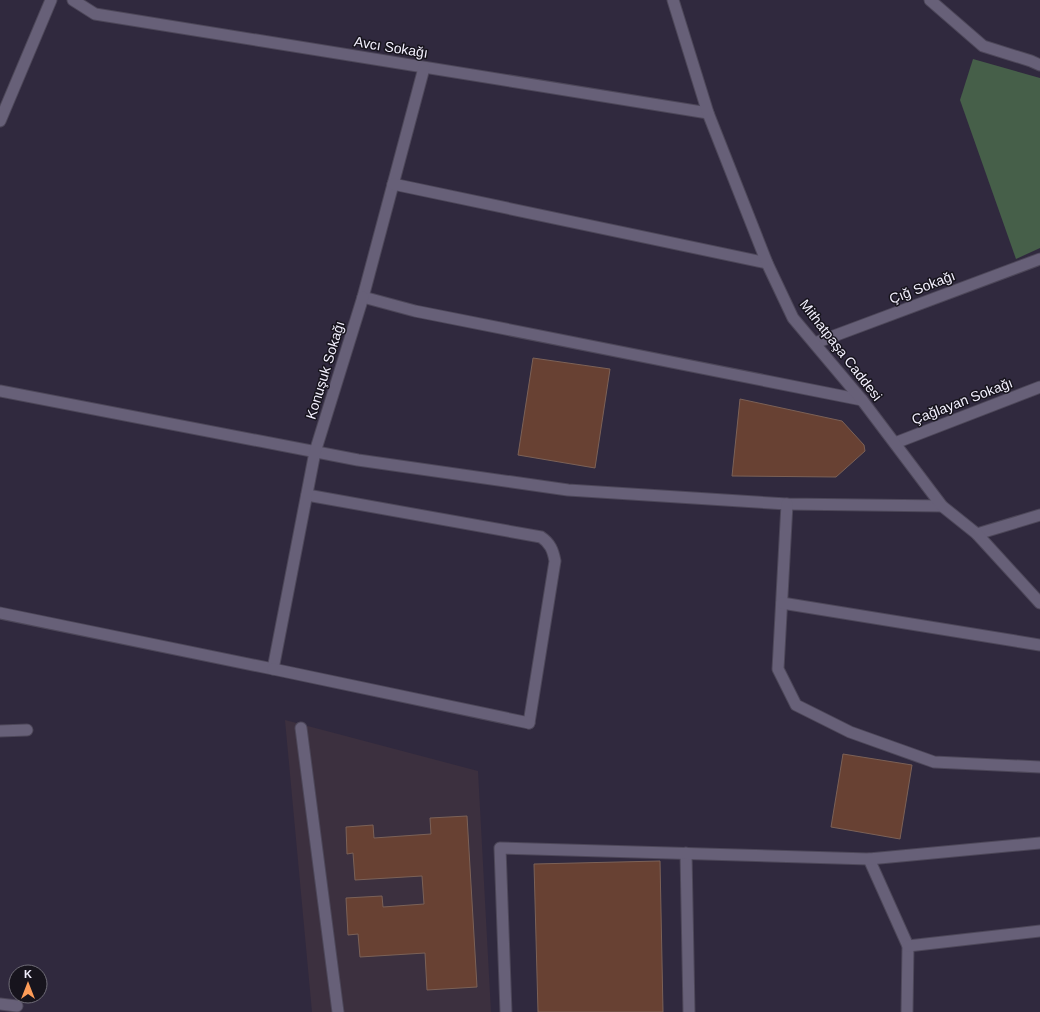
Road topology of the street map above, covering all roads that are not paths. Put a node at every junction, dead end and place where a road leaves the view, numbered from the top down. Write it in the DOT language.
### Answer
graph roads {
  1 [pos="51,0"];
  2 [pos="73,0"];
  3 [pos="673,0"];
  4 [pos="930,0"];
  5 [pos="1037,62"];
  6 [pos="424,68"];
  7 [pos="708,113"];
  8 [pos="0,121"];
  9 [pos="393,184"];
  10 [pos="1040,259"];
  11 [pos="767,263"];
  12 [pos="363,297"];
  13 [pos="815,343"];
  14 [pos="1040,386"];
  15 [pos="0,391"];
  16 [pos="862,400"];
  17 [pos="895,443"];
  18 [pos="315,452"];
  19 [pos="307,495"];
  20 [pos="787,504"];
  21 [pos="942,506"];
  22 [pos="1040,515"];
  23 [pos="977,534"];
  24 [pos="782,603"];
  25 [pos="1040,603"];
  26 [pos="0,613"];
  27 [pos="1040,645"];
  28 [pos="273,669"];
  29 [pos="301,728"];
  30 [pos="27,730"];
  31 [pos="0,731"];
  32 [pos="1040,767"];
  33 [pos="1040,843"];
  34 [pos="686,853"];
  35 [pos="869,858"];
  36 [pos="1040,931"];
  37 [pos="908,946"];
  38 [pos="0,1004"];
  39 [pos="17,1006"];
  40 [pos="338,1012"];
  41 [pos="506,1012"];
  42 [pos="689,1012"];
  43 [pos="907,1012"];
  1 -- 8 [label="street"];
  2 -- 6 [label="street, Avcı Sokağı"];
  3 -- 7 [label="street, Mithatpaşa Caddesi"];
  4 -- 5 [label="street"];
  6 -- 7 [label="street, Avcı Sokağı"];
  6 -- 9 [label="street, Konuşuk Sokağı"];
  7 -- 11 [label="street, Mithatpaşa Caddesi"];
  9 -- 11 [label="street"];
  9 -- 12 [label="street, Konuşuk Sokağı"];
  10 -- 13 [label="street, Çığ Sokağı"];
  11 -- 13 [label="street, Mithatpaşa Caddesi"];
  12 -- 16 [label="street"];
  12 -- 18 [label="street, Konuşuk Sokağı"];
  13 -- 16 [label="street, Mithatpaşa Caddesi"];
  14 -- 17 [label="street, Çağlayan Sokağı"];
  15 -- 18 [label="street"];
  16 -- 17 [label="street, Mithatpaşa Caddesi"];
  17 -- 21 [label="street, Mithatpaşa Caddesi"];
  18 -- 19 [label="street, Konuşuk Sokağı"];
  18 -- 20 [label="street"];
  19 -- 28 [label="street, Konuşuk Sokağı"];
  19 -- 28 [label="street"];
  20 -- 21 [label="street"];
  20 -- 24 [label="street"];
  21 -- 23 [label="street, Mithatpaşa Caddesi"];
  22 -- 23 [label="street"];
  23 -- 25 [label="street, Mithatpaşa Caddesi"];
  24 -- 27 [label="street"];
  24 -- 32 [label="street"];
  26 -- 28 [label="street"];
  29 -- 40 [label="street"];
  30 -- 31 [label="street"];
  33 -- 35 [label="street"];
  34 -- 35 [label="street"];
  34 -- 41 [label="street"];
  34 -- 42 [label="street"];
  35 -- 37 [label="street"];
  36 -- 37 [label="street"];
  37 -- 43 [label="street"];
  38 -- 39 [label="street"];
}
